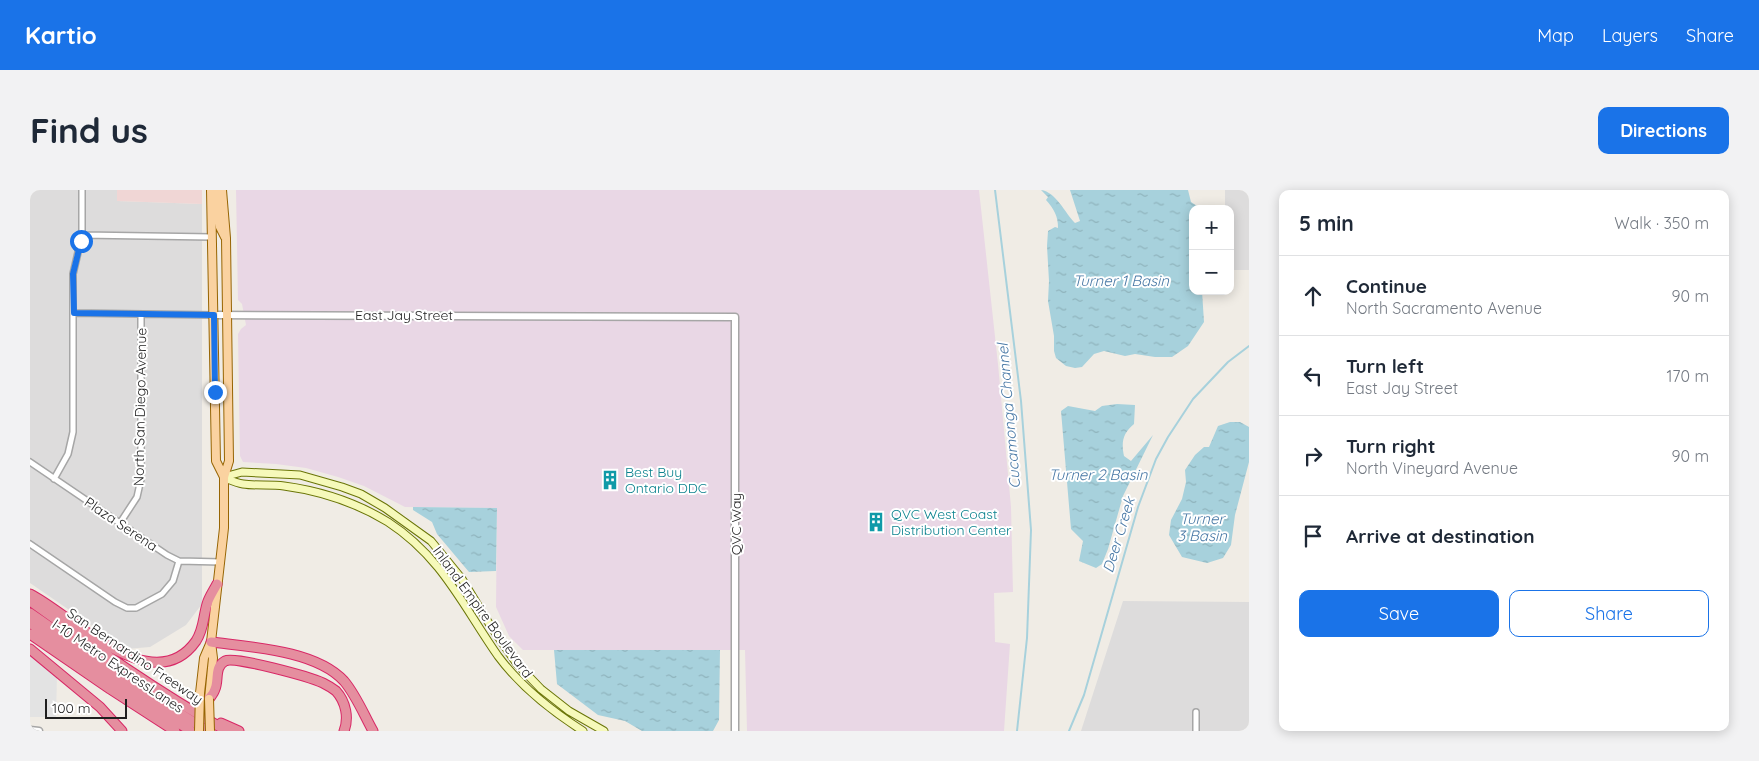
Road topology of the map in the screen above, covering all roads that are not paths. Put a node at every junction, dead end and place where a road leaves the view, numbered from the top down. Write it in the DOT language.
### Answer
graph roads {
  1 [pos="82,190"];
  2 [pos="211,190"];
  3 [pos="216,190"];
  4 [pos="222,190"];
  5 [pos="82,236"];
  6 [pos="212,237"];
  7 [pos="226,238"];
  8 [pos="74,313"];
  9 [pos="141,315"];
  10 [pos="214,315"];
  11 [pos="227,315"];
  12 [pos="735,317"];
  13 [pos="30,462"];
  14 [pos="224,477"];
  15 [pos="54,479"];
  16 [pos="120,523"];
  17 [pos="30,544"];
  18 [pos="179,561"];
  19 [pos="220,562"];
  20 [pos="217,584"];
  21 [pos="30,594"];
  22 [pos="30,601"];
  23 [pos="30,613"];
  24 [pos="30,623"];
  25 [pos="30,634"];
  26 [pos="211,642"];
  27 [pos="30,649"];
  28 [pos="209,699"];
  29 [pos="191,711"];
  30 [pos="1196,712"];
  31 [pos="30,730"];
  32 [pos="39,731"];
  33 [pos="122,731"];
  34 [pos="176,731"];
  35 [pos="191,731"];
  36 [pos="199,731"];
  37 [pos="209,731"];
  38 [pos="227,731"];
  39 [pos="239,731"];
  40 [pos="344,731"];
  41 [pos="372,731"];
  42 [pos="583,731"];
  43 [pos="604,731"];
  44 [pos="735,731"];
  45 [pos="1196,731"];
  1 -- 5 [label="street"];
  2 -- 6 [label="main road"];
  3 -- 7 [label="main road"];
  4 -- 7 [label="main road"];
  5 -- 6 [label="street"];
  5 -- 8 [label="street"];
  6 -- 10 [label="main road"];
  7 -- 11 [label="main road"];
  8 -- 9 [label="street, East Jay Street"];
  8 -- 15 [label="street"];
  9 -- 10 [label="street, East Jay Street"];
  9 -- 16 [label="street, North San Diego Avenue"];
  10 -- 11 [label="street, East Jay Street"];
  10 -- 14 [label="main road"];
  11 -- 12 [label="street, East Jay Street"];
  11 -- 14 [label="main road"];
  12 -- 44 [label="street, QVC Way"];
  13 -- 15 [label="street, Plaza Serena"];
  14 -- 19 [label="main road"];
  14 -- 42 [label="main road, Inland Empire Boulevard"];
  14 -- 43 [label="main road, Inland Empire Boulevard"];
  15 -- 16 [label="street, Plaza Serena"];
  16 -- 18 [label="street, Plaza Serena"];
  17 -- 18 [label="street"];
  18 -- 19 [label="street, Plaza Serena"];
  19 -- 20 [label="main road"];
  20 -- 21 [label="highway"];
  20 -- 26 [label="main road"];
  22 -- 29 [label="highway, San Bernardino Freeway"];
  23 -- 37 [label="highway, I-10 Metro ExpressLanes"];
  24 -- 35 [label="highway, I-10 Metro ExpressLanes"];
  25 -- 34 [label="highway"];
  26 -- 28 [label="main road"];
  26 -- 36 [label="main road, bridge"];
  26 -- 41 [label="highway"];
  27 -- 33 [label="highway"];
  28 -- 37 [label="main road, bridge"];
  28 -- 40 [label="highway"];
  29 -- 38 [label="highway, San Bernardino Freeway"];
  29 -- 39 [label="highway"];
  30 -- 45 [label="street"];
  31 -- 32 [label="street"];
}
